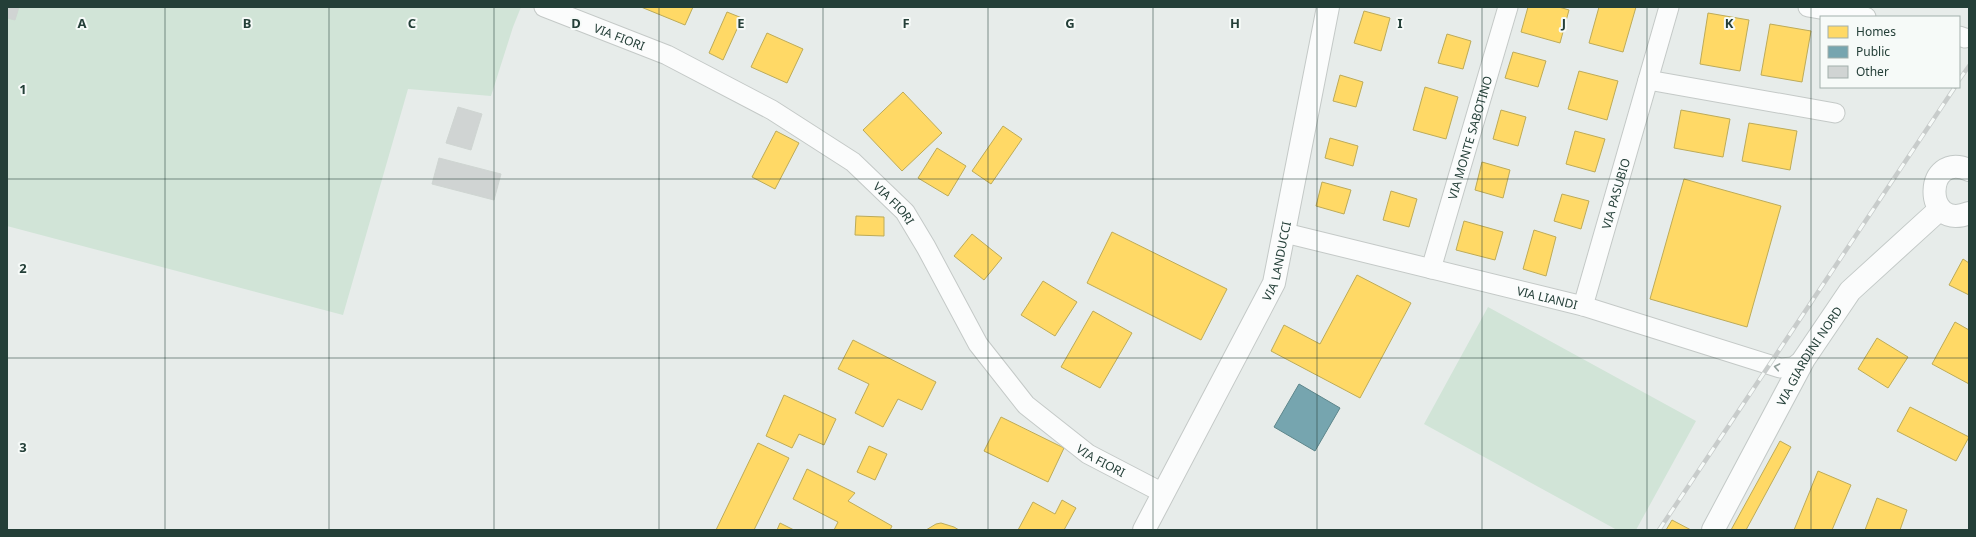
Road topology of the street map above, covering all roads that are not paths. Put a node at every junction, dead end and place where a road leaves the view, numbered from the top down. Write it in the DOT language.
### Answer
graph roads {
  1 [pos="544,7"];
  2 [pos="1328,7"];
  3 [pos="1508,7"];
  4 [pos="1669,7"];
  5 [pos="1808,7"];
  6 [pos="1860,16"];
  7 [pos="1648,80"];
  8 [pos="1835,114"];
  9 [pos="1967,164"];
  10 [pos="1940,209"];
  11 [pos="1969,213"];
  12 [pos="1285,233"];
  13 [pos="1431,269"];
  14 [pos="1582,306"];
  15 [pos="1804,359"];
  16 [pos="1163,493"];
  17 [pos="1144,530"];
  18 [pos="1713,530"];
  1 -- 16 [label="street, VIA FIORI"];
  2 -- 12 [label="street, VIA LANDUCCI"];
  3 -- 13 [label="street, VIA MONTE SABOTINO"];
  4 -- 7 [label="street, VIA PASUBIO"];
  5 -- 6 [label="street"];
  7 -- 8 [label="street"];
  7 -- 14 [label="street, VIA PASUBIO"];
  9 -- 10 [label="street"];
  10 -- 11 [label="street"];
  10 -- 15 [label="street, VIA GIARDINI NORD"];
  12 -- 13 [label="street, VIA LIANDI"];
  12 -- 16 [label="street, VIA LANDUCCI"];
  13 -- 14 [label="street, VIA LIANDI"];
  15 -- 14 [label="street, VIA LIANDI, one-way"];
  15 -- 18 [label="street, VIA GIARDINI NORD"];
  16 -- 17 [label="street, VIA LANDUCCI"];
}
